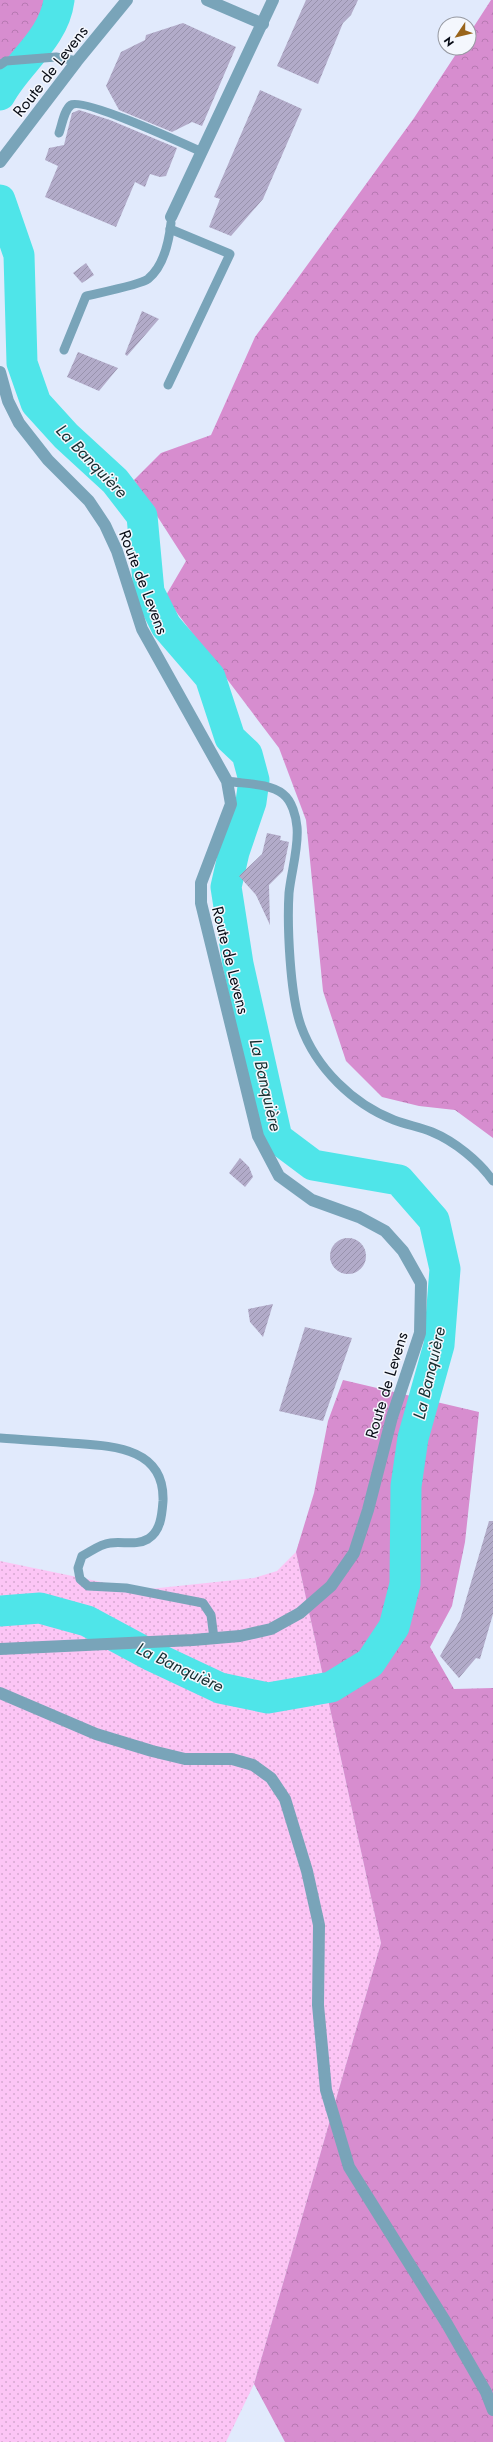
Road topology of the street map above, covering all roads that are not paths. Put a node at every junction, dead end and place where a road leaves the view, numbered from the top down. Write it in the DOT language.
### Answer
graph roads {
  1 [pos="127,0"];
  2 [pos="207,0"];
  3 [pos="273,0"];
  4 [pos="263,24"];
  5 [pos="77,61"];
  6 [pos="0,65"];
  7 [pos="59,132"];
  8 [pos="202,152"];
  9 [pos="0,162"];
  10 [pos="171,223"];
  11 [pos="64,350"];
  12 [pos="0,372"];
  13 [pos="168,385"];
  14 [pos="233,782"];
  15 [pos="493,1181"];
  16 [pos="0,1438"];
  17 [pos="214,1638"];
  18 [pos="0,1649"];
  19 [pos="0,1693"];
  20 [pos="493,2410"];
  1 -- 5 [label="street, Route de Levens"];
  2 -- 4 [label="street"];
  3 -- 4 [label="street"];
  4 -- 8 [label="street"];
  5 -- 6 [label="lane"];
  5 -- 9 [label="street, Route de Levens"];
  7 -- 8 [label="lane"];
  8 -- 10 [label="street"];
  10 -- 11 [label="lane"];
  10 -- 13 [label="lane"];
  12 -- 14 [label="street, Route de Levens"];
  14 -- 15 [label="lane"];
  14 -- 17 [label="street, Route de Levens"];
  16 -- 17 [label="lane"];
  17 -- 18 [label="street, Route de Levens"];
  19 -- 20 [label="street"];
}
